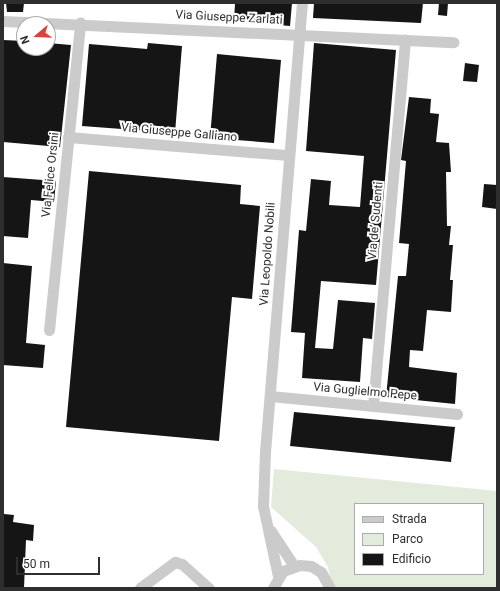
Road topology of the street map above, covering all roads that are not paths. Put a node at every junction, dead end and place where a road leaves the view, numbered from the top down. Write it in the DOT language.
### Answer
graph roads {
  1 [pos="302,3"];
  2 [pos="3,21"];
  3 [pos="80,23"];
  4 [pos="300,35"];
  5 [pos="405,39"];
  6 [pos="454,42"];
  7 [pos="68,137"];
  8 [pos="288,155"];
  9 [pos="49,330"];
  10 [pos="270,396"];
  11 [pos="373,406"];
  12 [pos="457,414"];
  13 [pos="263,506"];
  14 [pos="294,566"];
  15 [pos="278,576"];
  16 [pos="140,588"];
  17 [pos="209,588"];
  18 [pos="273,588"];
  19 [pos="330,588"];
  1 -- 4 [label="street, Via Leopoldo Nobili"];
  2 -- 3 [label="street, Via Giuseppe Zarlati"];
  3 -- 4 [label="street, Via Giuseppe Zarlati"];
  3 -- 7 [label="street, Via Felice Orsini"];
  4 -- 5 [label="street, Via Giuseppe Zarlati"];
  4 -- 8 [label="street, Via Leopoldo Nobili"];
  5 -- 6 [label="street, Via Giuseppe Zarlati"];
  5 -- 11 [label="street, Via de’ Sudenti"];
  7 -- 8 [label="street, Via Giuseppe Galliano"];
  7 -- 9 [label="street, Via Felice Orsini"];
  8 -- 10 [label="street, Via Leopoldo Nobili"];
  10 -- 11 [label="street, Via Guglielmo Pepe"];
  10 -- 13 [label="street, Via Leopoldo Nobili"];
  11 -- 12 [label="street, Via Guglielmo Pepe"];
  13 -- 14 [label="street, Via Leopoldo Nobili"];
  13 -- 15 [label="street, Via Leopoldo Nobili"];
  14 -- 15 [label="street"];
  14 -- 19 [label="street"];
  15 -- 18 [label="street"];
  16 -- 17 [label="street"];
}
